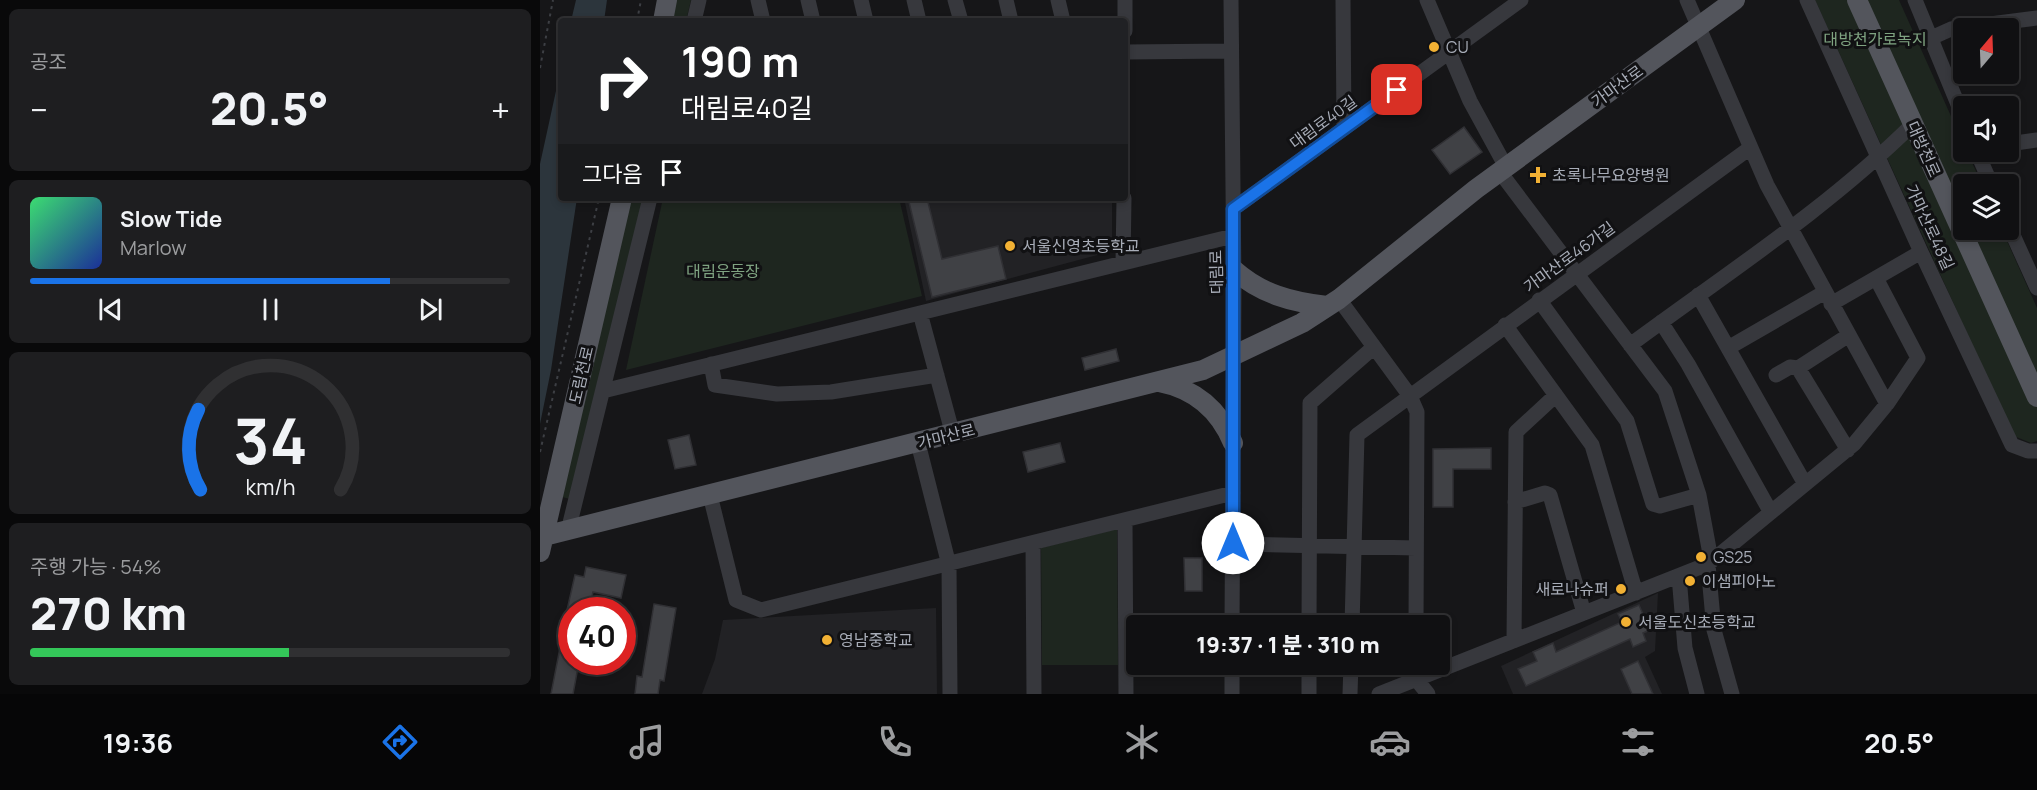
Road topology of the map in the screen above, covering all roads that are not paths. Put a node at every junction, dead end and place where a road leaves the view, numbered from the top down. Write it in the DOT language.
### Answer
graph roads {
  1 [pos="667,0"];
  2 [pos="699,0"];
  3 [pos="758,0"];
  4 [pos="808,0"];
  5 [pos="861,0"];
  6 [pos="914,0"];
  7 [pos="955,0"];
  8 [pos="1006,0"];
  9 [pos="1058,0"];
  10 [pos="1125,0"];
  11 [pos="1231,0"];
  12 [pos="1343,0"];
  13 [pos="1427,0"];
  14 [pos="1687,0"];
  15 [pos="1735,0"];
  16 [pos="1806,0"];
  17 [pos="1857,0"];
  18 [pos="1916,0"];
  19 [pos="1519,1"];
  20 [pos="664,18"];
  21 [pos="695,18"];
  22 [pos="762,18"];
  23 [pos="812,18"];
  24 [pos="865,18"];
  25 [pos="918,18"];
  26 [pos="960,18"];
  27 [pos="1010,18"];
  28 [pos="1062,18"];
  29 [pos="1125,18"];
  30 [pos="2037,18"];
  31 [pos="1698,27"];
  32 [pos="1931,38"];
  33 [pos="1231,51"];
  34 [pos="1450,51"];
  35 [pos="1128,52"];
  36 [pos="1955,96"];
  37 [pos="1912,124"];
  38 [pos="1344,128"];
  39 [pos="2037,140"];
  40 [pos="2019,142"];
  41 [pos="1750,148"];
  42 [pos="1878,158"];
  43 [pos="1503,169"];
  44 [pos="621,201"];
  45 [pos="649,201"];
  46 [pos="1124,201"];
  47 [pos="1233,209"];
  48 [pos="1789,228"];
  49 [pos="1233,236"];
  50 [pos="2015,240"];
  51 [pos="1921,252"];
  52 [pos="1123,263"];
  53 [pos="1234,270"];
  54 [pos="1576,273"];
  55 [pos="1876,278"];
  56 [pos="2037,288"];
  57 [pos="1698,295"];
  58 [pos="1828,298"];
  59 [pos="1539,300"];
  60 [pos="1333,302"];
  61 [pos="920,313"];
  62 [pos="1661,322"];
  63 [pos="1505,325"];
  64 [pos="1849,335"];
  65 [pos="1630,345"];
  66 [pos="1374,347"];
  67 [pos="1728,348"];
  68 [pos="1234,354"];
  69 [pos="711,364"];
  70 [pos="1798,368"];
  71 [pos="937,375"];
  72 [pos="1776,375"];
  73 [pos="1157,382"];
  74 [pos="603,391"];
  75 [pos="1556,395"];
  76 [pos="1410,396"];
  77 [pos="2037,397"];
  78 [pos="1887,404"];
  79 [pos="953,435"];
  80 [pos="918,443"];
  81 [pos="1233,443"];
  82 [pos="1848,450"];
  83 [pos="2037,451"];
  84 [pos="1806,484"];
  85 [pos="1233,493"];
  86 [pos="710,495"];
  87 [pos="1699,495"];
  88 [pos="1515,502"];
  89 [pos="1770,511"];
  90 [pos="1125,520"];
  91 [pos="568,531"];
  92 [pos="541,540"];
  93 [pos="1033,543"];
  94 [pos="1233,543"];
  95 [pos="1309,546"];
  96 [pos="1354,547"];
  97 [pos="1416,548"];
  98 [pos="1708,564"];
  99 [pos="949,565"];
  100 [pos="1679,576"];
  101 [pos="1636,593"];
  102 [pos="1584,613"];
  103 [pos="1232,615"];
  104 [pos="1309,615"];
  105 [pos="1352,615"];
  106 [pos="1416,615"];
  107 [pos="1514,641"];
  108 [pos="1450,661"];
  109 [pos="1232,675"];
  110 [pos="1309,675"];
  111 [pos="1350,675"];
  112 [pos="1411,675"];
  113 [pos="1418,675"];
  114 [pos="950,694"];
  115 [pos="1034,694"];
  116 [pos="1126,694"];
  117 [pos="1232,694"];
  118 [pos="1309,694"];
  119 [pos="1350,694"];
  120 [pos="1379,694"];
  121 [pos="1428,694"];
  122 [pos="1697,694"];
  123 [pos="1732,694"];
  1 -- 20 [label="main road"];
  2 -- 21 [label="street"];
  3 -- 22 [label="street"];
  4 -- 23 [label="street"];
  5 -- 24 [label="street"];
  6 -- 25 [label="street"];
  7 -- 26 [label="street"];
  8 -- 27 [label="street"];
  9 -- 28 [label="street"];
  10 -- 29 [label="street"];
  11 -- 33 [label="street, 대림로"];
  12 -- 38 [label="street"];
  13 -- 34 [label="street"];
  14 -- 31 [label="street"];
  15 -- 31 [label="main road, 가마산로"];
  16 -- 42 [label="street, 가마산로48길"];
  17 -- 37 [label="main road, 대방천로"];
  18 -- 32 [label="street"];
  19 -- 34 [label="street, 대림로40길"];
  30 -- 32 [label="street"];
  31 -- 41 [label="street"];
  31 -- 43 [label="main road, 가마산로"];
  32 -- 36 [label="street"];
  33 -- 35 [label="street"];
  33 -- 47 [label="street, 대림로"];
  34 -- 38 [label="street, 대림로40길"];
  34 -- 43 [label="street"];
  37 -- 42 [label="street"];
  37 -- 77 [label="main road, 대방천로"];
  38 -- 47 [label="street, 대림로40길"];
  39 -- 40 [label="street"];
  41 -- 48 [label="street"];
  41 -- 54 [label="street, 가마산로46가길"];
  42 -- 48 [label="street"];
  42 -- 51 [label="street, 가마산로48길"];
  43 -- 54 [label="street"];
  43 -- 60 [label="main road, 가마산로"];
  44 -- 92 [label="main road, 도림천로"];
  45 -- 74 [label="street"];
  46 -- 52 [label="street"];
  47 -- 49 [label="street, 대림로"];
  48 -- 57 [label="street"];
  48 -- 58 [label="street"];
  49 -- 52 [label="street"];
  49 -- 53 [label="street, 대림로"];
  50 -- 56 [label="street"];
  51 -- 55 [label="street"];
  51 -- 83 [label="street, 가마산로48길"];
  52 -- 61 [label="street"];
  53 -- 60 [label="main road"];
  53 -- 68 [label="street, 대림로"];
  54 -- 59 [label="street, 가마산로46가길"];
  54 -- 65 [label="street"];
  55 -- 58 [label="street"];
  55 -- 78 [label="street"];
  57 -- 62 [label="street"];
  57 -- 67 [label="street"];
  58 -- 64 [label="street"];
  58 -- 67 [label="street"];
  59 -- 63 [label="street, 가마산로46가길"];
  59 -- 87 [label="street"];
  60 -- 66 [label="street"];
  60 -- 68 [label="main road, 가마산로"];
  61 -- 69 [label="street"];
  61 -- 71 [label="street"];
  62 -- 65 [label="street"];
  62 -- 89 [label="street"];
  63 -- 75 [label="street"];
  63 -- 76 [label="street, 가마산로46가길"];
  64 -- 70 [label="street"];
  64 -- 78 [label="street"];
  65 -- 87 [label="street"];
  66 -- 76 [label="street"];
  66 -- 95 [label="street"];
  67 -- 84 [label="street"];
  68 -- 73 [label="main road, 가마산로"];
  68 -- 81 [label="street, 대림로"];
  69 -- 71 [label="street"];
  69 -- 74 [label="street"];
  70 -- 72 [label="street"];
  70 -- 82 [label="street"];
  71 -- 79 [label="street"];
  73 -- 79 [label="main road, 가마산로"];
  73 -- 81 [label="main road"];
  74 -- 91 [label="street"];
  75 -- 88 [label="street"];
  75 -- 101 [label="street"];
  76 -- 96 [label="street, 가마산로46가길"];
  76 -- 97 [label="street"];
  78 -- 82 [label="street"];
  79 -- 80 [label="main road, 가마산로"];
  80 -- 86 [label="main road, 가마산로"];
  80 -- 99 [label="street"];
  81 -- 85 [label="street, 대림로"];
  82 -- 84 [label="street"];
  84 -- 89 [label="street"];
  85 -- 90 [label="street"];
  85 -- 94 [label="street, 대림로"];
  86 -- 91 [label="main road, 가마산로"];
  86 -- 99 [label="street"];
  87 -- 98 [label="street"];
  88 -- 102 [label="street"];
  88 -- 107 [label="street"];
  89 -- 98 [label="street"];
  90 -- 93 [label="street"];
  90 -- 116 [label="street"];
  91 -- 92 [label="main road, 가마산로"];
  93 -- 99 [label="street"];
  93 -- 115 [label="street"];
  94 -- 95 [label="street"];
  94 -- 103 [label="street, 대림로"];
  95 -- 96 [label="street"];
  95 -- 104 [label="street"];
  96 -- 97 [label="street"];
  96 -- 105 [label="street"];
  97 -- 106 [label="street"];
  98 -- 100 [label="street"];
  98 -- 123 [label="street"];
  99 -- 114 [label="street"];
  100 -- 101 [label="street"];
  100 -- 122 [label="street"];
  101 -- 102 [label="street"];
  102 -- 107 [label="street"];
  107 -- 108 [label="street"];
  109 -- 117 [label="street"];
  110 -- 118 [label="street"];
  111 -- 119 [label="street"];
  112 -- 120 [label="street"];
  113 -- 121 [label="street"];
}
